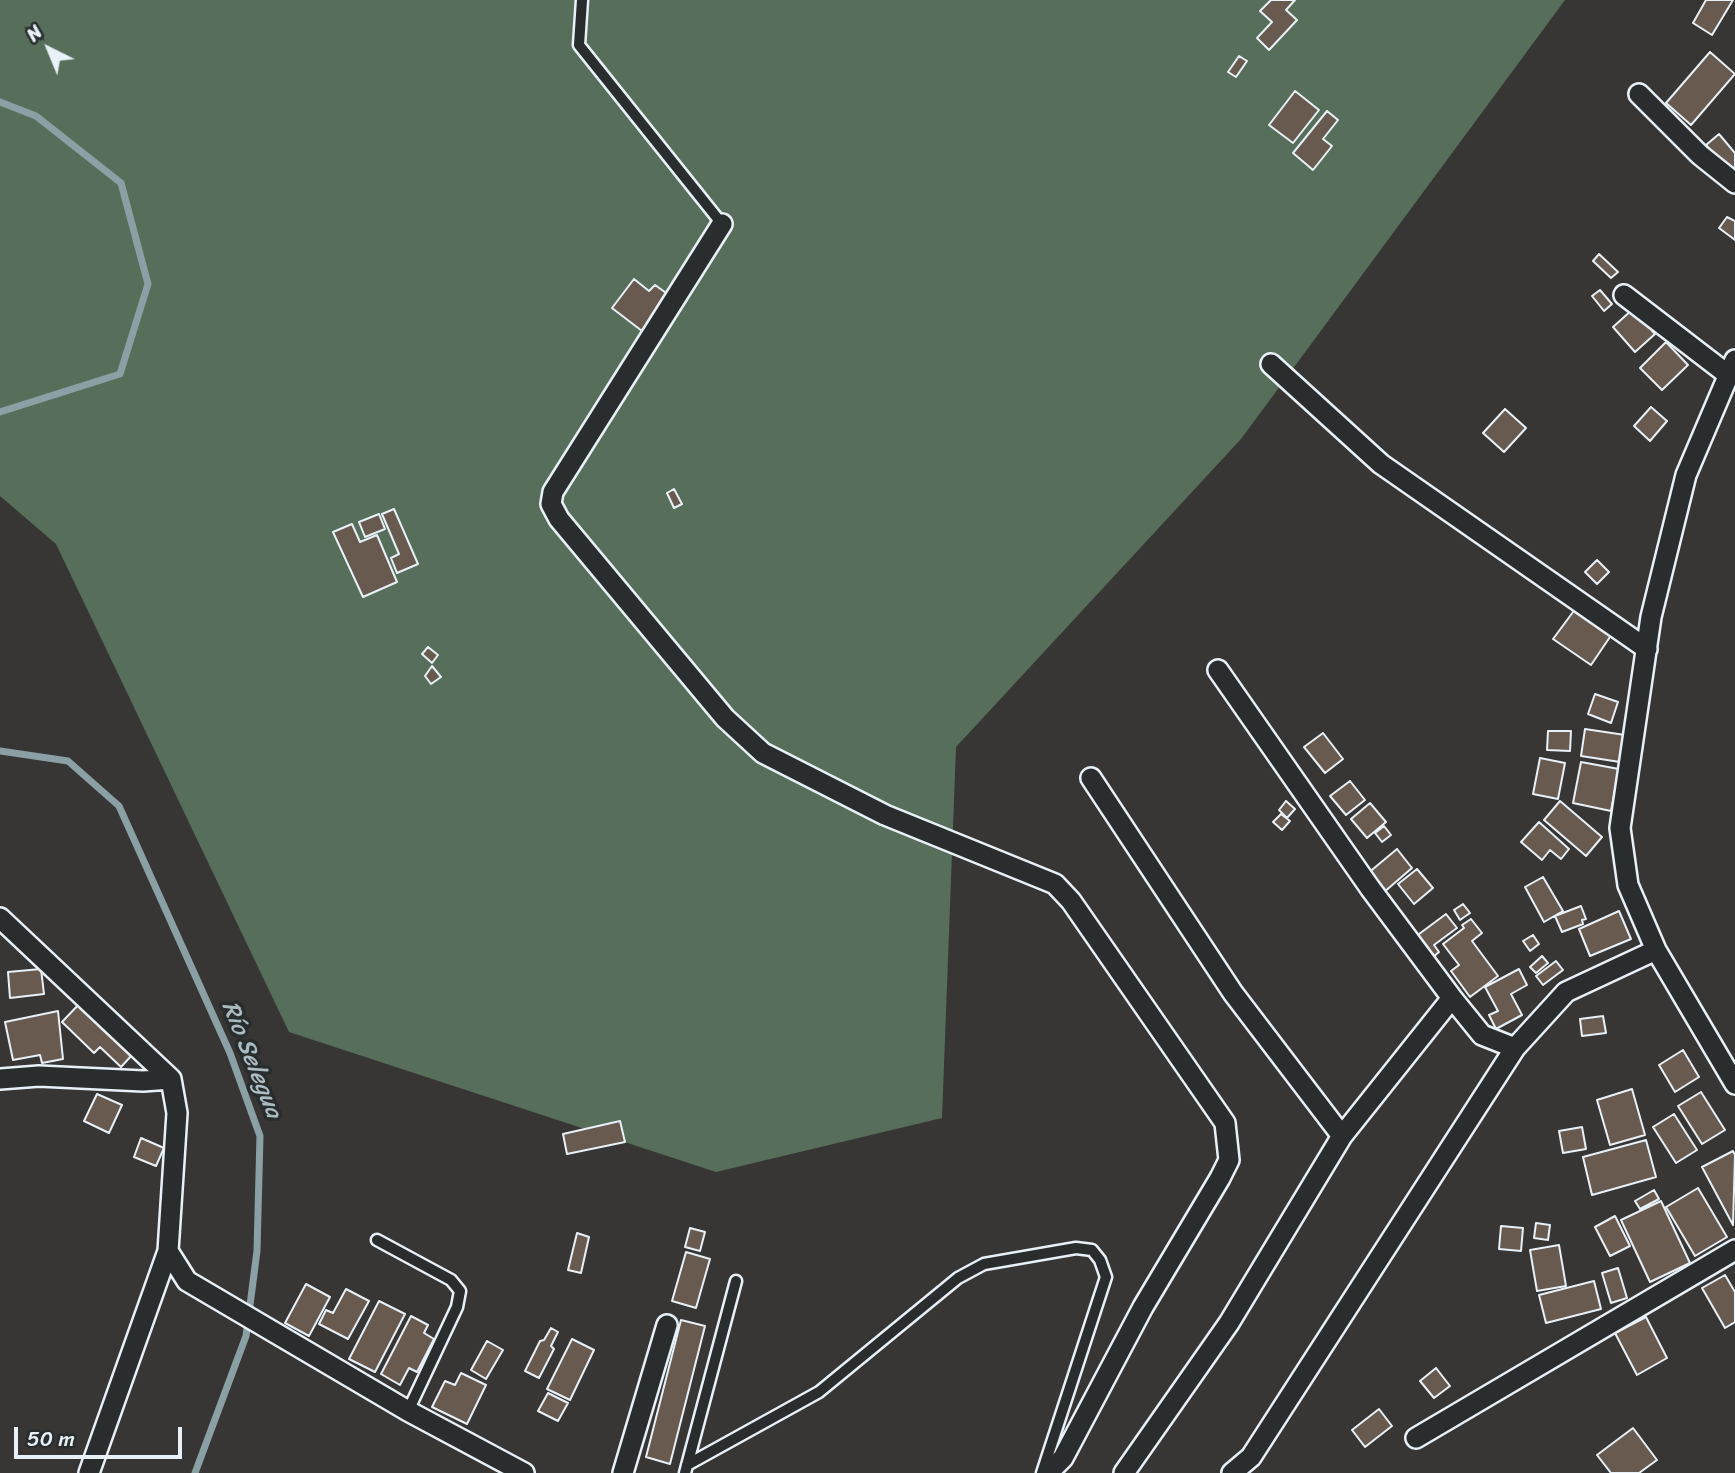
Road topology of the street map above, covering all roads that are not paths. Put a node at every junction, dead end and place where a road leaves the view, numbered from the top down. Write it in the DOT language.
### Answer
graph roads {
  1 [pos="582,0"];
  2 [pos="1639,94"];
  3 [pos="1735,183"];
  4 [pos="722,224"];
  5 [pos="1624,295"];
  6 [pos="1271,365"];
  7 [pos="1731,367"];
  8 [pos="1647,649"];
  9 [pos="1218,670"];
  10 [pos="1091,778"];
  11 [pos="0,918"];
  12 [pos="1656,950"];
  13 [pos="1452,998"];
  14 [pos="1516,1048"];
  15 [pos="0,1079"];
  16 [pos="171,1079"];
  17 [pos="1735,1084"];
  18 [pos="1342,1136"];
  19 [pos="377,1240"];
  20 [pos="1735,1250"];
  21 [pos="168,1251"];
  22 [pos="736,1281"];
  23 [pos="667,1325"];
  24 [pos="408,1410"];
  25 [pos="1416,1438"];
  26 [pos="686,1469"];
  27 [pos="89,1473"];
  28 [pos="524,1473"];
  29 [pos="623,1473"];
  30 [pos="1042,1473"];
  31 [pos="1048,1473"];
  32 [pos="1124,1473"];
  33 [pos="1232,1473"];
  1 -- 4 [label="lane"];
  2 -- 3 [label="street"];
  4 -- 31 [label="street"];
  5 -- 7 [label="street"];
  6 -- 8 [label="street"];
  7 -- 8 [label="street"];
  8 -- 12 [label="street"];
  9 -- 13 [label="street"];
  10 -- 18 [label="street"];
  11 -- 16 [label="street"];
  12 -- 14 [label="street"];
  12 -- 17 [label="street"];
  13 -- 14 [label="street"];
  13 -- 18 [label="street"];
  14 -- 33 [label="street"];
  15 -- 16 [label="street"];
  16 -- 21 [label="street"];
  18 -- 32 [label="street"];
  19 -- 24 [label="lane"];
  20 -- 25 [label="street"];
  21 -- 24 [label="street"];
  21 -- 27 [label="street"];
  22 -- 26 [label="lane"];
  23 -- 29 [label="street"];
  24 -- 28 [label="street"];
  26 -- 30 [label="lane"];
}
